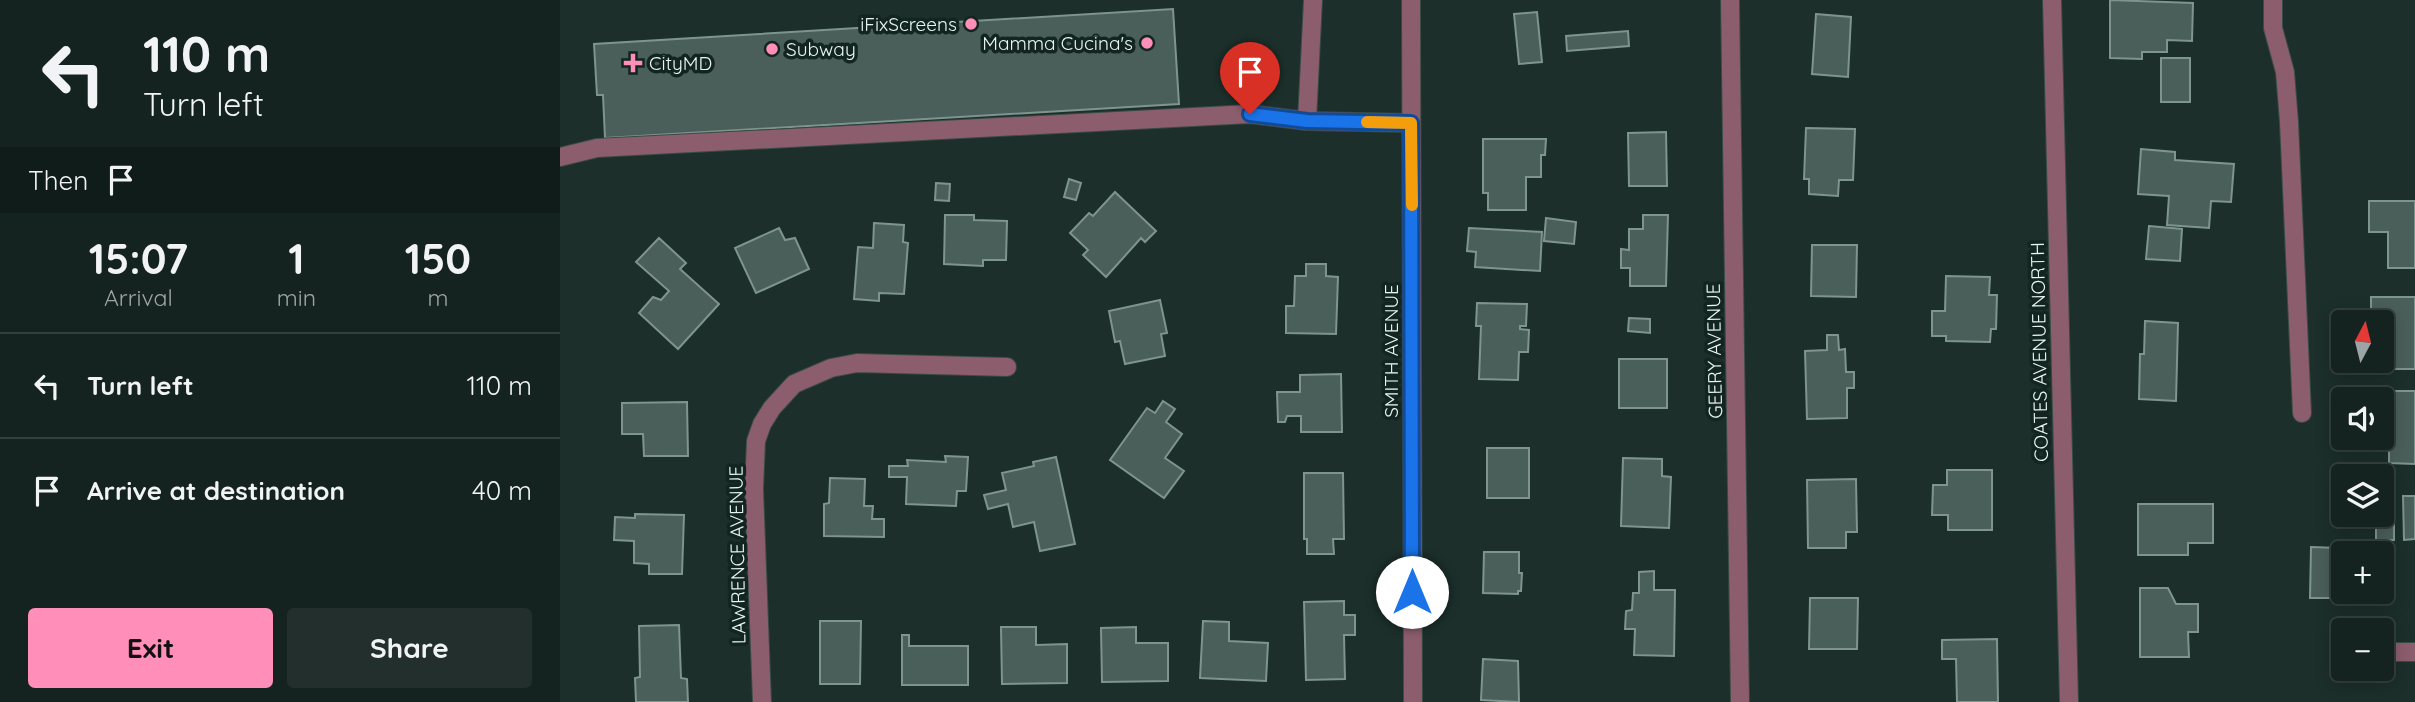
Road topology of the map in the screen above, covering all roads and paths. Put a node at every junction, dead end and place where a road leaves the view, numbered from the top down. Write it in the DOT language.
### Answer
graph roads {
  1 [pos="1313,0"];
  2 [pos="1411,0"];
  3 [pos="1730,0"];
  4 [pos="2052,0"];
  5 [pos="2273,0"];
  6 [pos="1307,121"];
  7 [pos="1411,123"];
  8 [pos="560,158"];
  9 [pos="1007,367"];
  10 [pos="2302,413"];
  11 [pos="2394,652"];
  12 [pos="2415,652"];
  13 [pos="762,702"];
  14 [pos="1413,702"];
  15 [pos="1740,702"];
  16 [pos="2069,702"];
  1 -- 6 [label="street"];
  2 -- 7 [label="street, SMITH AVENUE"];
  3 -- 15 [label="street, GEERY AVENUE"];
  4 -- 16 [label="street, COATES AVENUE NORTH"];
  5 -- 10 [label="street"];
  6 -- 7 [label="street"];
  6 -- 8 [label="street"];
  7 -- 14 [label="street, SMITH AVENUE"];
  9 -- 13 [label="street, LAWRENCE AVENUE"];
  11 -- 12 [label="street"];
}
